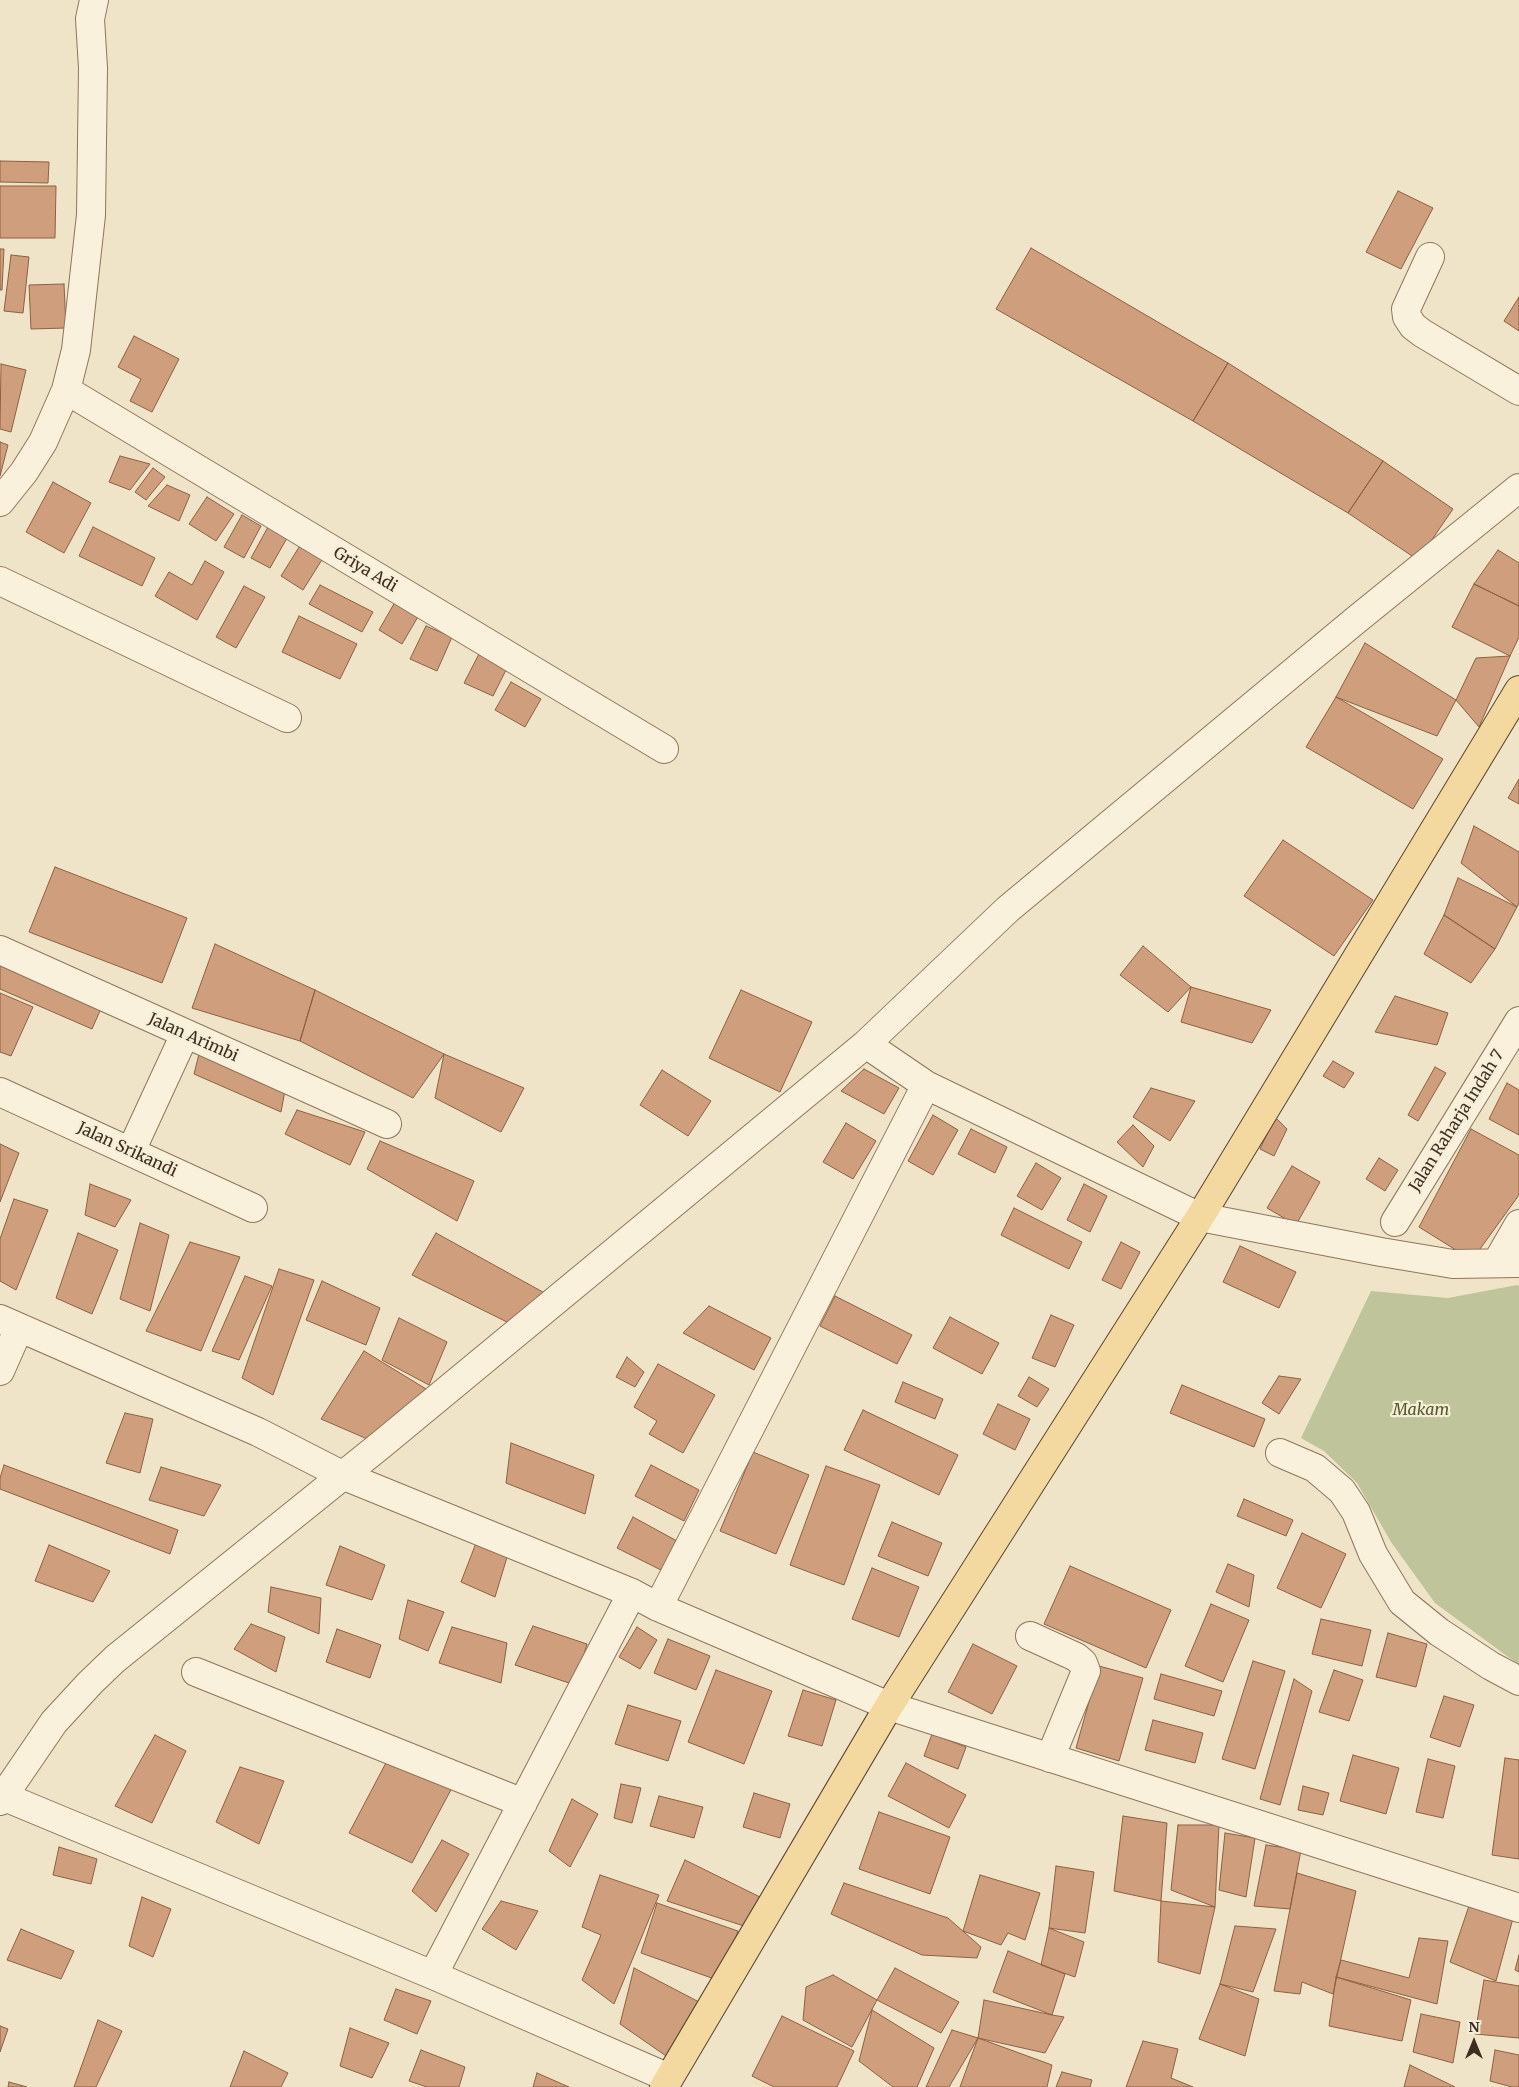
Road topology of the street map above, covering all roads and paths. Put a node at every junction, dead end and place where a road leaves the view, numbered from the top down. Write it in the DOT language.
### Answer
graph roads {
  1 [pos="94,0"];
  2 [pos="1430,257"];
  3 [pos="66,390"];
  4 [pos="1519,391"];
  5 [pos="1519,488"];
  6 [pos="0,502"];
  7 [pos="0,581"];
  8 [pos="1518,694"];
  9 [pos="287,718"];
  10 [pos="664,749"];
  11 [pos="0,950"];
  12 [pos="1519,1021"];
  13 [pos="186,1034"];
  14 [pos="866,1044"];
  15 [pos="926,1085"];
  16 [pos="0,1092"];
  17 [pos="387,1124"];
  18 [pos="131,1151"];
  19 [pos="253,1208"];
  20 [pos="1200,1216"];
  21 [pos="1395,1222"];
  22 [pos="1519,1224"];
  23 [pos="1508,1262"];
  24 [pos="9,1324"];
  25 [pos="0,1370"];
  26 [pos="1280,1453"];
  27 [pos="342,1475"];
  28 [pos="632,1593"];
  29 [pos="658,1607"];
  30 [pos="1030,1636"];
  31 [pos="196,1672"];
  32 [pos="1519,1681"];
  33 [pos="889,1706"];
  34 [pos="1050,1758"];
  35 [pos="1,1798"];
  36 [pos="523,1803"];
  37 [pos="1519,1908"];
  38 [pos="433,1975"];
  39 [pos="666,2083"];
  1 -- 3 [label="street"];
  2 -- 4 [label="street"];
  3 -- 6 [label="street"];
  3 -- 10 [label="street, Griya Adi"];
  5 -- 14 [label="street"];
  7 -- 9 [label="street"];
  8 -- 20 [label="main road"];
  11 -- 13 [label="street, Jalan Arimbi"];
  12 -- 21 [label="street, Jalan Raharja Indah 7"];
  13 -- 17 [label="street, Jalan Arimbi"];
  13 -- 18 [label="street"];
  14 -- 15 [label="street"];
  14 -- 27 [label="street"];
  15 -- 20 [label="street"];
  15 -- 29 [label="street"];
  16 -- 18 [label="street, Jalan Srikandi"];
  18 -- 19 [label="street, Jalan Srikandi"];
  20 -- 23 [label="street"];
  20 -- 33 [label="main road"];
  22 -- 23 [label="street"];
  24 -- 25 [label="street"];
  24 -- 27 [label="street"];
  26 -- 32 [label="street"];
  27 -- 28 [label="street"];
  27 -- 35 [label="street"];
  28 -- 29 [label="street"];
  28 -- 36 [label="street"];
  29 -- 33 [label="street"];
  30 -- 34 [label="street"];
  31 -- 36 [label="street"];
  33 -- 34 [label="street"];
  33 -- 39 [label="main road"];
  34 -- 37 [label="street"];
  35 -- 38 [label="street"];
  36 -- 38 [label="street"];
  38 -- 39 [label="street"];
}
